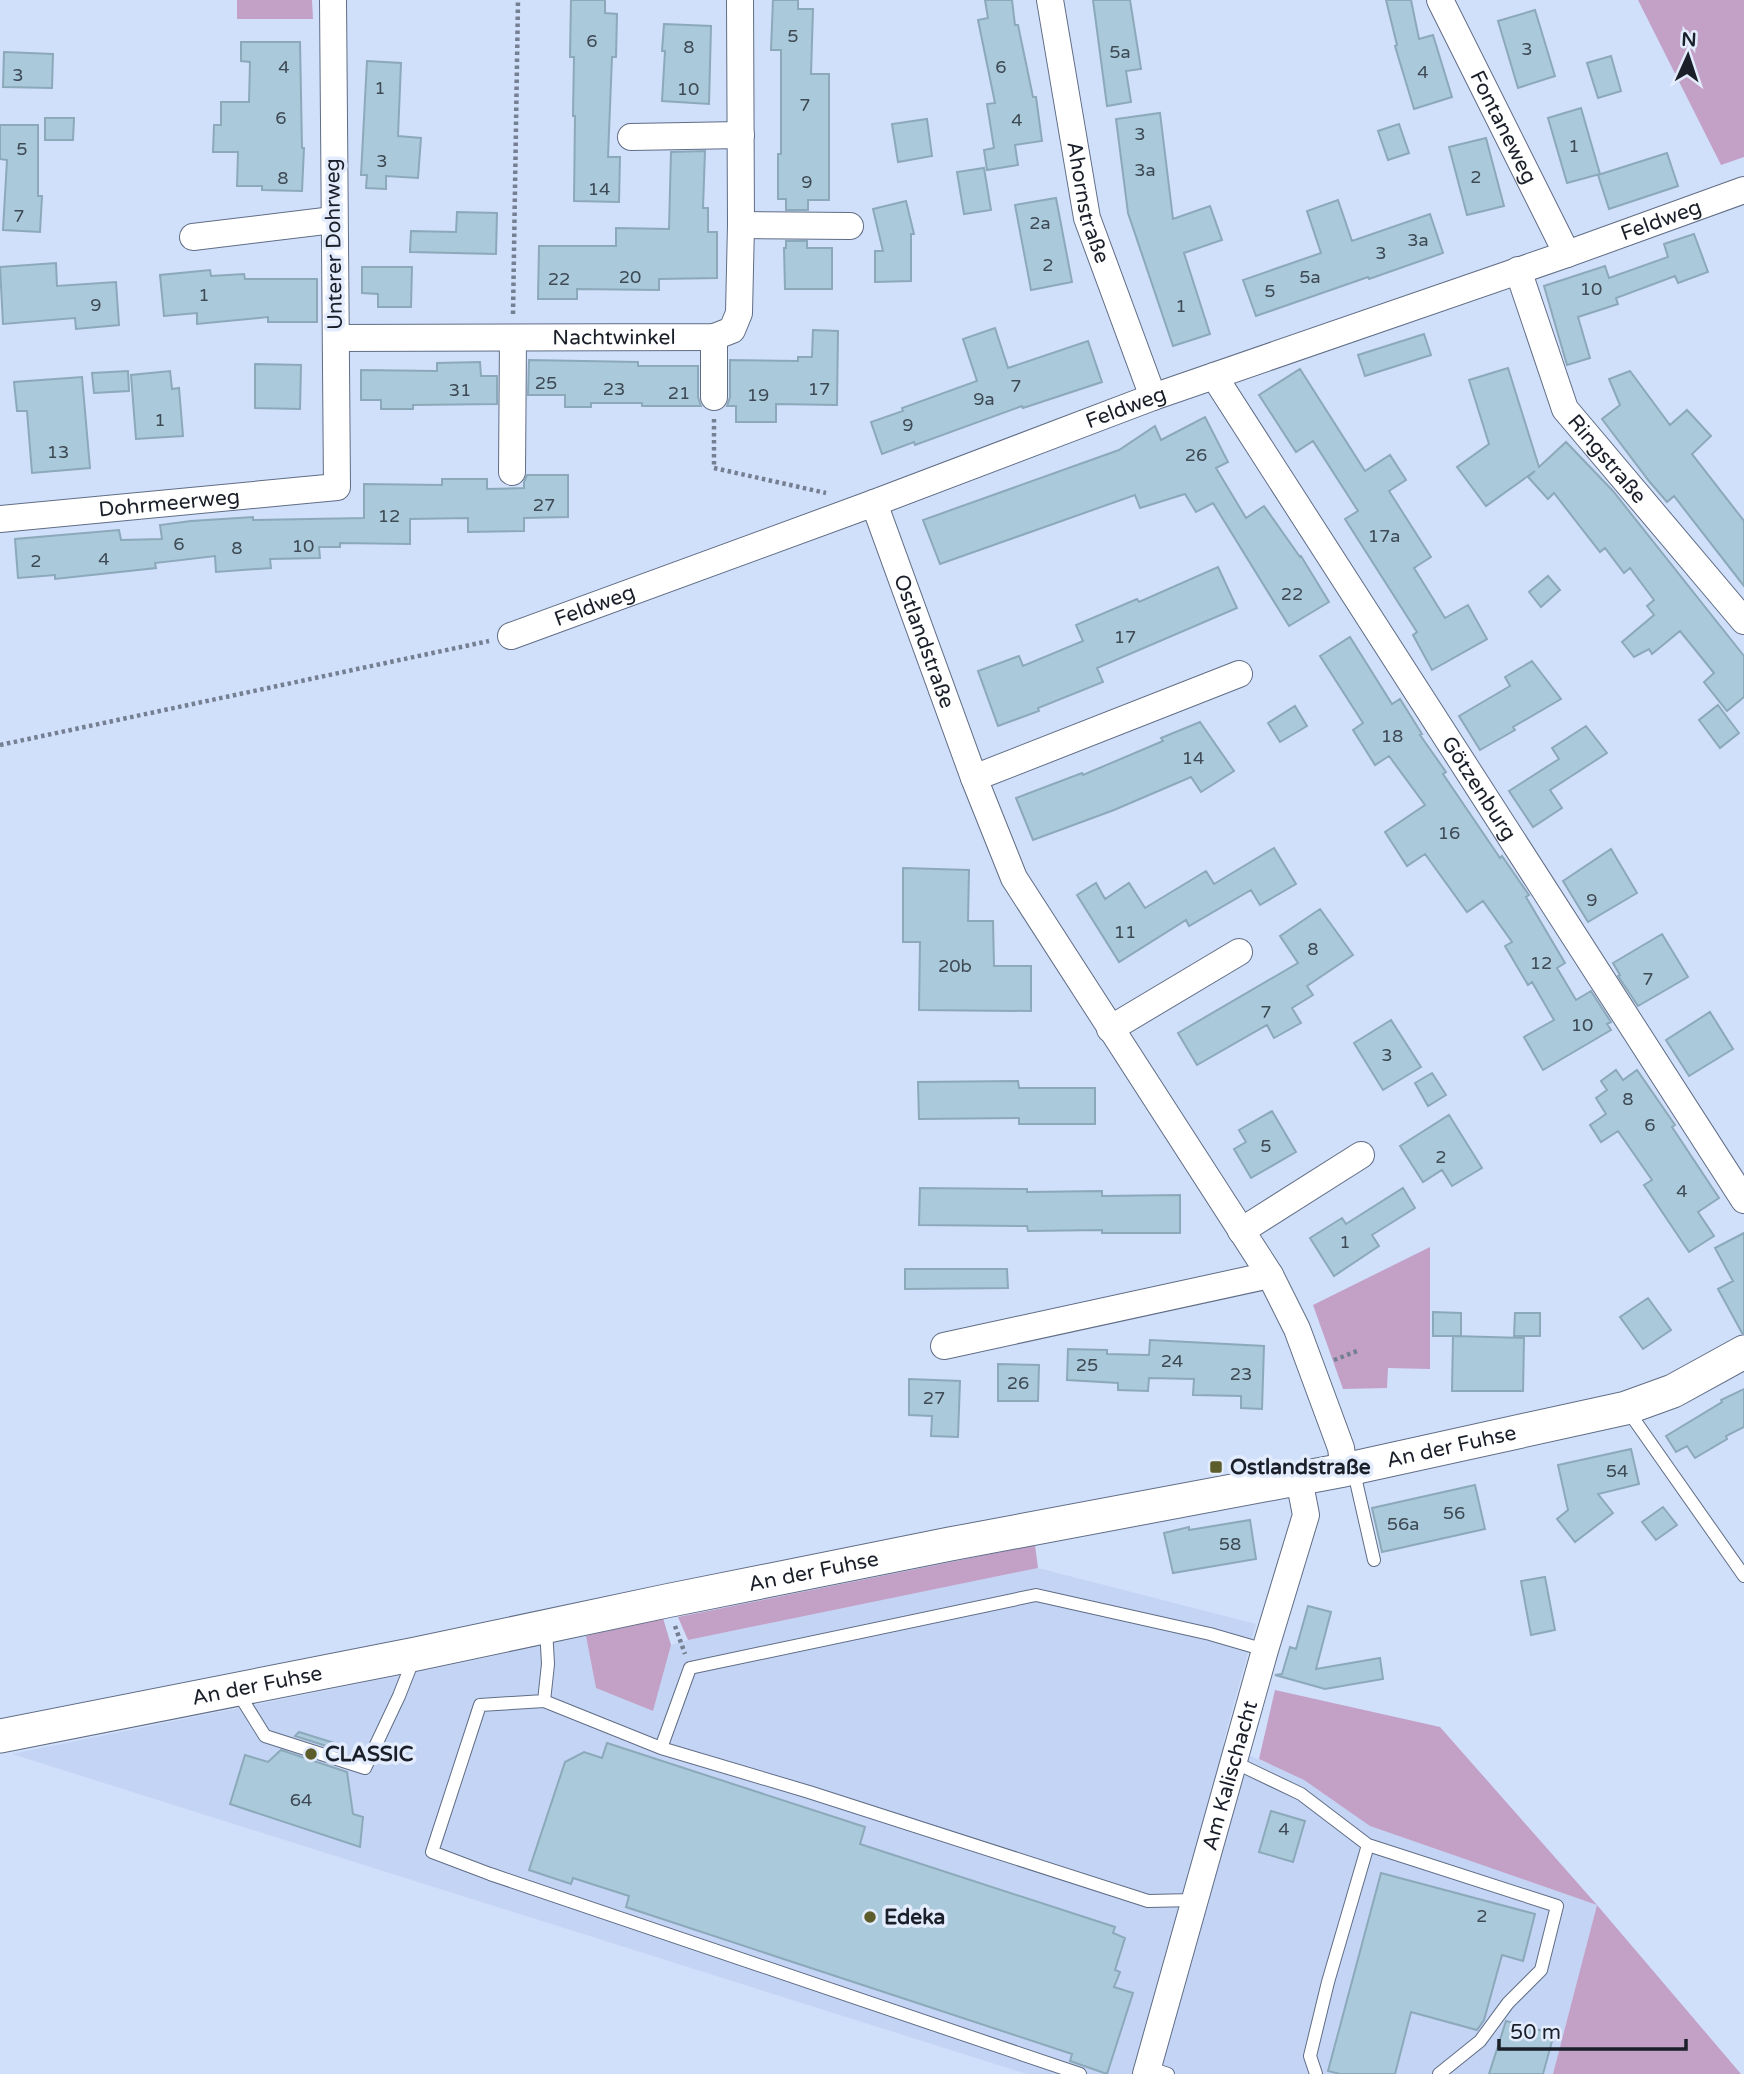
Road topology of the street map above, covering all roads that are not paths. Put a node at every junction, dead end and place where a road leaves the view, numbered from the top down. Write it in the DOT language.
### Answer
graph roads {
  1 [pos="333,0"];
  2 [pos="740,0"];
  3 [pos="1051,0"];
  4 [pos="1440,0"];
  5 [pos="741,135"];
  6 [pos="631,137"];
  7 [pos="1744,190"];
  8 [pos="334,220"];
  9 [pos="741,225"];
  10 [pos="850,226"];
  11 [pos="192,237"];
  12 [pos="1567,254"];
  13 [pos="1518,270"];
  14 [pos="715,337"];
  15 [pos="335,338"];
  16 [pos="513,338"];
  17 [pos="1214,376"];
  18 [pos="714,397"];
  19 [pos="1153,397"];
  20 [pos="512,472"];
  21 [pos="337,487"];
  22 [pos="874,503"];
  23 [pos="0,519"];
  24 [pos="1744,621"];
  25 [pos="511,636"];
  26 [pos="1240,674"];
  27 [pos="974,778"];
  28 [pos="1239,952"];
  29 [pos="1110,1029"];
  30 [pos="1361,1155"];
  31 [pos="1744,1200"];
  32 [pos="1241,1231"];
  33 [pos="1270,1275"];
  34 [pos="944,1346"];
  35 [pos="1744,1352"];
  36 [pos="1626,1408"];
  37 [pos="1348,1469"];
  38 [pos="1299,1479"];
  39 [pos="1374,1560"];
  40 [pos="1744,1576"];
  41 [pos="546,1627"];
  42 [pos="1265,1650"];
  43 [pos="415,1654"];
  44 [pos="236,1689"];
  45 [pos="544,1700"];
  46 [pos="0,1736"];
  47 [pos="661,1748"];
  48 [pos="1234,1762"];
  49 [pos="1368,1845"];
  50 [pos="1194,1900"];
  51 [pos="1154,2072"];
  52 [pos="1080,2074"];
  53 [pos="1316,2074"];
  54 [pos="1439,2074"];
  1 -- 8 [label="street, Unterer Dohrweg"];
  2 -- 5 [label="street"];
  3 -- 19 [label="street, Ahornstraße"];
  4 -- 12 [label="street, Fontaneweg"];
  5 -- 6 [label="street"];
  5 -- 9 [label="street"];
  7 -- 12 [label="street, Feldweg"];
  8 -- 11 [label="street"];
  8 -- 15 [label="street, Unterer Dohrweg"];
  9 -- 10 [label="street"];
  9 -- 14 [label="street"];
  12 -- 13 [label="street, Feldweg"];
  13 -- 17 [label="street, Feldweg"];
  13 -- 24 [label="street, Ringstraße"];
  14 -- 16 [label="street, Nachtwinkel"];
  14 -- 18 [label="street"];
  15 -- 16 [label="street, Nachtwinkel"];
  15 -- 21 [label="street, Unterer Dohrweg"];
  16 -- 20 [label="street"];
  17 -- 19 [label="street, Feldweg"];
  17 -- 31 [label="street, Götzenburg"];
  19 -- 22 [label="street, Feldweg"];
  21 -- 23 [label="street, Dohrmeerweg"];
  22 -- 25 [label="street, Feldweg"];
  22 -- 27 [label="street, Ostlandstraße"];
  26 -- 27 [label="street"];
  27 -- 29 [label="street, Ostlandstraße"];
  28 -- 29 [label="street"];
  29 -- 32 [label="street, Ostlandstraße"];
  30 -- 32 [label="street"];
  32 -- 33 [label="street, Ostlandstraße"];
  33 -- 34 [label="street"];
  33 -- 37 [label="street, Ostlandstraße"];
  35 -- 36 [label="street, An der Fuhse"];
  36 -- 37 [label="street, An der Fuhse"];
  36 -- 40 [label="lane"];
  37 -- 38 [label="street, An der Fuhse"];
  37 -- 39 [label="lane"];
  38 -- 41 [label="street, An der Fuhse"];
  38 -- 42 [label="street, Am Kalischacht"];
  41 -- 43 [label="street, An der Fuhse"];
  41 -- 45 [label="lane"];
  42 -- 47 [label="lane"];
  42 -- 48 [label="street, Am Kalischacht"];
  43 -- 44 [label="street, An der Fuhse"];
  43 -- 44 [label="lane"];
  44 -- 46 [label="street, An der Fuhse"];
  45 -- 47 [label="lane"];
  45 -- 52 [label="lane"];
  47 -- 50 [label="lane"];
  48 -- 49 [label="lane"];
  48 -- 50 [label="street, Am Kalischacht"];
  49 -- 53 [label="lane"];
  49 -- 54 [label="lane"];
  50 -- 51 [label="street, Am Kalischacht"];
}
